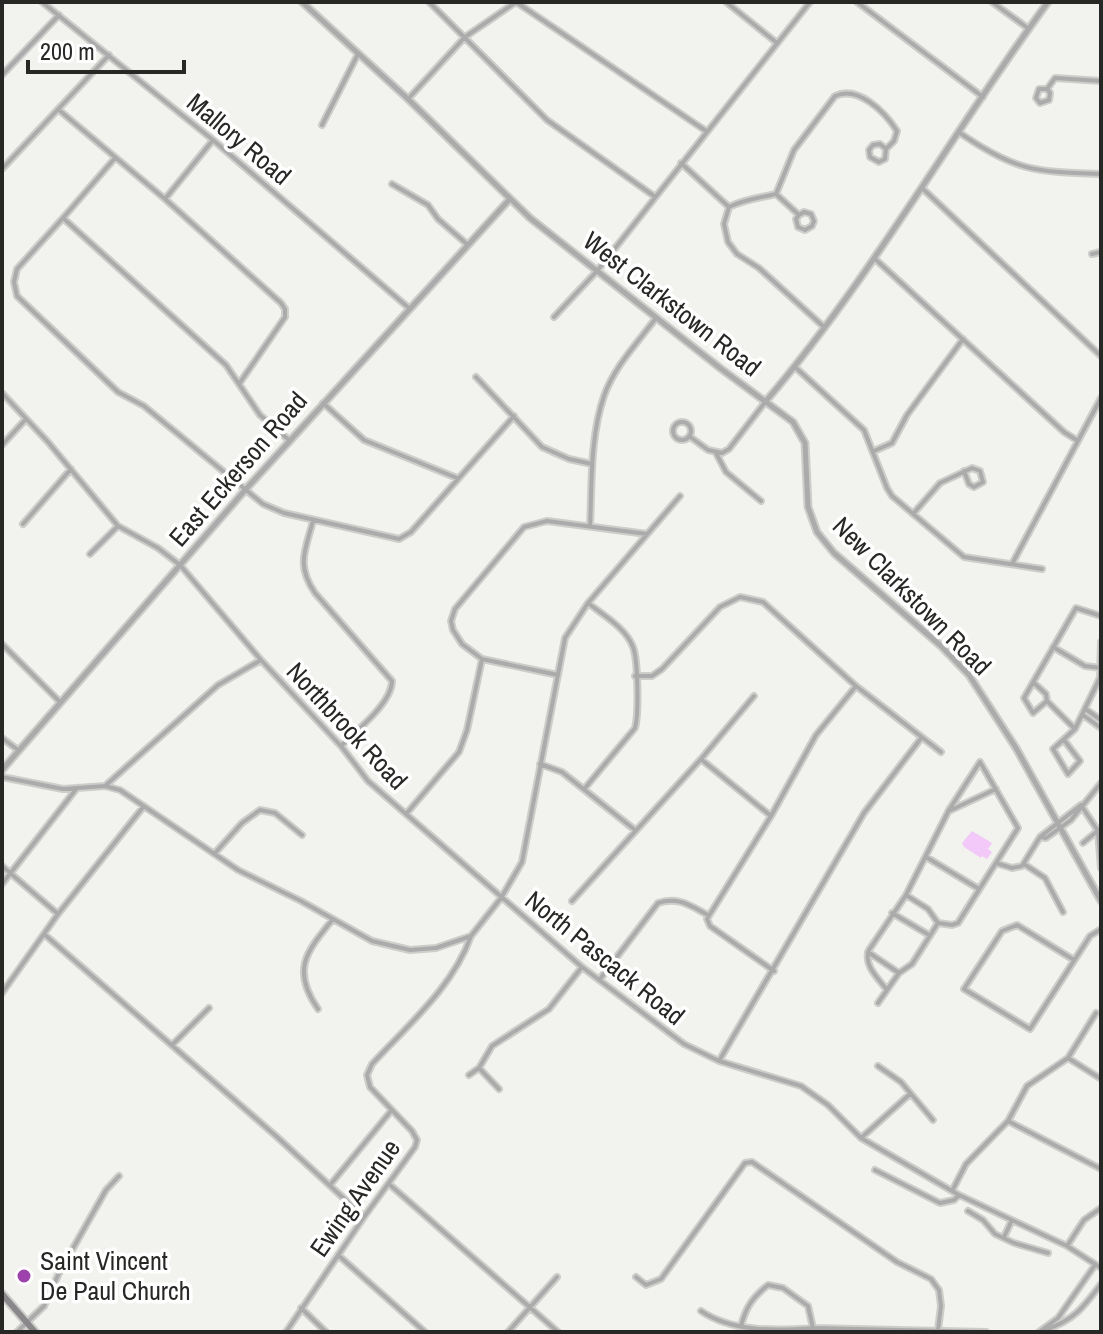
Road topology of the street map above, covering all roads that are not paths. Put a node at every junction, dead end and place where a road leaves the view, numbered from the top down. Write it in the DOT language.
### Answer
graph roads {
  1 [pos="42,2"];
  2 [pos="302,2"];
  3 [pos="429,2"];
  4 [pos="516,2"];
  5 [pos="726,2"];
  6 [pos="810,2"];
  7 [pos="857,2"];
  8 [pos="992,2"];
  9 [pos="1048,2"];
  10 [pos="59,15"];
  11 [pos="1029,29"];
  12 [pos="465,37"];
  13 [pos="777,43"];
  14 [pos="358,54"];
  15 [pos="109,55"];
  16 [pos="2,75"];
  17 [pos="1101,81"];
  18 [pos="1047,89"];
  19 [pos="983,97"];
  20 [pos="408,99"];
  21 [pos="59,110"];
  22 [pos="322,125"];
  23 [pos="706,131"];
  24 [pos="960,133"];
  25 [pos="213,140"];
  26 [pos="886,149"];
  27 [pos="115,158"];
  28 [pos="681,163"];
  29 [pos="2,169"];
  30 [pos="1101,174"];
  31 [pos="392,184"];
  32 [pos="922,188"];
  33 [pos="776,194"];
  34 [pos="654,196"];
  35 [pos="165,199"];
  36 [pos="509,200"];
  37 [pos="729,207"];
  38 [pos="799,215"];
  39 [pos="63,218"];
  40 [pos="468,245"];
  41 [pos="1101,252"];
  42 [pos="1092,254"];
  43 [pos="874,258"];
  44 [pos="597,271"];
  45 [pos="410,309"];
  46 [pos="554,317"];
  47 [pos="656,318"];
  48 [pos="824,327"];
  49 [pos="963,339"];
  50 [pos="1101,356"];
  51 [pos="795,367"];
  52 [pos="476,377"];
  53 [pos="239,384"];
  54 [pos="2,393"];
  55 [pos="1101,398"];
  56 [pos="766,401"];
  57 [pos="323,403"];
  58 [pos="514,416"];
  59 [pos="26,419"];
  60 [pos="689,436"];
  61 [pos="290,441"];
  62 [pos="1078,441"];
  63 [pos="2,445"];
  64 [pos="874,451"];
  65 [pos="716,453"];
  66 [pos="592,464"];
  67 [pos="71,469"];
  68 [pos="964,471"];
  69 [pos="457,478"];
  70 [pos="246,489"];
  71 [pos="680,496"];
  72 [pos="761,501"];
  73 [pos="913,514"];
  74 [pos="313,521"];
  75 [pos="23,524"];
  76 [pos="118,526"];
  77 [pos="590,526"];
  78 [pos="647,534"];
  79 [pos="90,554"];
  80 [pos="1012,564"];
  81 [pos="180,565"];
  82 [pos="1042,569"];
  83 [pos="588,603"];
  84 [pos="1101,616"];
  85 [pos="1101,642"];
  86 [pos="2,644"];
  87 [pos="1053,647"];
  88 [pos="482,659"];
  89 [pos="261,660"];
  90 [pos="1101,668"];
  91 [pos="558,675"];
  92 [pos="635,676"];
  93 [pos="1033,682"];
  94 [pos="856,686"];
  95 [pos="1099,686"];
  96 [pos="754,696"];
  97 [pos="1047,701"];
  98 [pos="60,702"];
  99 [pos="1084,712"];
  100 [pos="1101,720"];
  101 [pos="1101,728"];
  102 [pos="1075,729"];
  103 [pos="922,737"];
  104 [pos="2,738"];
  105 [pos="1064,740"];
  106 [pos="341,746"];
  107 [pos="18,750"];
  108 [pos="941,752"];
  109 [pos="701,759"];
  110 [pos="540,764"];
  111 [pos="2,770"];
  112 [pos="2,777"];
  113 [pos="1101,783"];
  114 [pos="105,786"];
  115 [pos="77,788"];
  116 [pos="585,788"];
  117 [pos="996,789"];
  118 [pos="1081,805"];
  119 [pos="144,806"];
  120 [pos="949,810"];
  121 [pos="405,814"];
  122 [pos="771,816"];
  123 [pos="1060,824"];
  124 [pos="1099,829"];
  125 [pos="635,830"];
  126 [pos="302,835"];
  127 [pos="1083,843"];
  128 [pos="215,853"];
  129 [pos="925,857"];
  130 [pos="996,863"];
  131 [pos="1024,864"];
  132 [pos="2,866"];
  133 [pos="1101,868"];
  134 [pos="11,873"];
  135 [pos="2,884"];
  136 [pos="979,889"];
  137 [pos="906,895"];
  138 [pos="501,898"];
  139 [pos="572,901"];
  140 [pos="1101,901"];
  141 [pos="1063,912"];
  142 [pos="892,913"];
  143 [pos="58,914"];
  144 [pos="708,916"];
  145 [pos="333,919"];
  146 [pos="938,923"];
  147 [pos="1101,929"];
  148 [pos="44,934"];
  149 [pos="929,935"];
  150 [pos="471,936"];
  151 [pos="868,952"];
  152 [pos="1074,960"];
  153 [pos="582,967"];
  154 [pos="774,971"];
  155 [pos="899,973"];
  156 [pos="600,979"];
  157 [pos="887,990"];
  158 [pos="2,993"];
  159 [pos="878,1003"];
  160 [pos="209,1008"];
  161 [pos="318,1009"];
  162 [pos="1096,1013"];
  163 [pos="172,1045"];
  164 [pos="1068,1058"];
  165 [pos="719,1061"];
  166 [pos="878,1066"];
  167 [pos="479,1068"];
  168 [pos="469,1075"];
  169 [pos="1101,1079"];
  170 [pos="499,1089"];
  171 [pos="910,1093"];
  172 [pos="391,1111"];
  173 [pos="933,1120"];
  174 [pos="1008,1121"];
  175 [pos="861,1138"];
  176 [pos="1101,1169"];
  177 [pos="875,1170"];
  178 [pos="119,1176"];
  179 [pos="389,1184"];
  180 [pos="330,1185"];
  181 [pos="952,1191"];
  182 [pos="959,1195"];
  183 [pos="1101,1208"];
  184 [pos="968,1211"];
  185 [pos="364,1217"];
  186 [pos="1012,1220"];
  187 [pos="1004,1237"];
  188 [pos="1067,1246"];
  189 [pos="1048,1253"];
  190 [pos="338,1255"];
  191 [pos="1095,1265"];
  192 [pos="1101,1268"];
  193 [pos="557,1277"];
  194 [pos="636,1277"];
  195 [pos="1101,1284"];
  196 [pos="2,1294"];
  197 [pos="531,1307"];
  198 [pos="301,1308"];
  199 [pos="701,1311"];
  200 [pos="29,1323"];
  201 [pos="741,1326"];
  202 [pos="813,1328"];
  203 [pos="938,1330"];
  204 [pos="288,1331"];
  205 [pos="789,1331"];
  206 [pos="890,1331"];
  207 [pos="17,1332"];
  208 [pos="35,1332"];
  209 [pos="326,1332"];
  210 [pos="425,1332"];
  211 [pos="508,1332"];
  212 [pos="558,1332"];
  213 [pos="986,1332"];
  214 [pos="1039,1332"];
  1 -- 10 [label="street, Mallory Road"];
  2 -- 14 [label="street, West Clarkstown Road"];
  3 -- 12 [label="street"];
  4 -- 12 [label="street"];
  4 -- 23 [label="street"];
  5 -- 13 [label="street"];
  6 -- 13 [label="street"];
  7 -- 19 [label="street"];
  8 -- 11 [label="street"];
  9 -- 11 [label="street, West Clarkstown Road"];
  10 -- 15 [label="street, Mallory Road"];
  10 -- 16 [label="street"];
  11 -- 19 [label="street, West Clarkstown Road"];
  12 -- 20 [label="street"];
  12 -- 34 [label="street"];
  13 -- 23 [label="street"];
  14 -- 20 [label="street, West Clarkstown Road"];
  14 -- 22 [label="street"];
  15 -- 21 [label="street"];
  15 -- 25 [label="street, Mallory Road"];
  17 -- 18 [label="street"];
  19 -- 24 [label="street, West Clarkstown Road"];
  20 -- 36 [label="street, West Clarkstown Road"];
  21 -- 27 [label="street"];
  21 -- 29 [label="street"];
  23 -- 28 [label="street"];
  24 -- 30 [label="street"];
  24 -- 32 [label="street, West Clarkstown Road"];
  25 -- 35 [label="street"];
  25 -- 45 [label="street, Mallory Road"];
  26 -- 26 [label="street"];
  26 -- 33 [label="street"];
  27 -- 35 [label="street"];
  27 -- 39 [label="street"];
  28 -- 34 [label="street"];
  28 -- 37 [label="street"];
  31 -- 40 [label="street"];
  32 -- 43 [label="street, West Clarkstown Road"];
  32 -- 50 [label="street"];
  33 -- 37 [label="street"];
  33 -- 38 [label="street"];
  34 -- 44 [label="street"];
  35 -- 53 [label="street"];
  36 -- 40 [label="street, East Eckerson Road"];
  36 -- 44 [label="street, West Clarkstown Road"];
  37 -- 48 [label="street"];
  38 -- 38 [label="street"];
  39 -- 53 [label="street"];
  39 -- 70 [label="street"];
  40 -- 45 [label="street, East Eckerson Road"];
  41 -- 42 [label="street"];
  43 -- 48 [label="street, West Clarkstown Road"];
  43 -- 49 [label="street"];
  44 -- 46 [label="street"];
  44 -- 47 [label="street, West Clarkstown Road"];
  45 -- 57 [label="street, East Eckerson Road"];
  47 -- 56 [label="street, West Clarkstown Road"];
  47 -- 66 [label="street"];
  48 -- 51 [label="street, West Clarkstown Road"];
  49 -- 62 [label="street"];
  49 -- 64 [label="street"];
  51 -- 56 [label="street, West Clarkstown Road"];
  51 -- 64 [label="street"];
  52 -- 58 [label="street"];
  53 -- 61 [label="street"];
  54 -- 59 [label="street"];
  55 -- 62 [label="street"];
  56 -- 65 [label="street"];
  56 -- 123 [label="street, New Clarkstown Road"];
  57 -- 61 [label="street, East Eckerson Road"];
  57 -- 69 [label="street"];
  58 -- 66 [label="street"];
  58 -- 69 [label="street"];
  59 -- 63 [label="street"];
  59 -- 67 [label="street"];
  60 -- 60 [label="street"];
  60 -- 65 [label="street"];
  61 -- 70 [label="street, East Eckerson Road"];
  62 -- 80 [label="street"];
  64 -- 73 [label="street"];
  65 -- 72 [label="street"];
  66 -- 77 [label="street"];
  67 -- 75 [label="street"];
  67 -- 76 [label="street"];
  68 -- 68 [label="street"];
  68 -- 73 [label="street"];
  69 -- 74 [label="street"];
  70 -- 74 [label="street"];
  70 -- 81 [label="street, East Eckerson Road"];
  71 -- 78 [label="street"];
  73 -- 80 [label="street"];
  74 -- 106 [label="street"];
  76 -- 79 [label="street"];
  76 -- 81 [label="street, Northbrook Road"];
  77 -- 78 [label="street"];
  77 -- 88 [label="street"];
  78 -- 83 [label="street"];
  80 -- 82 [label="street"];
  81 -- 89 [label="street, Northbrook Road"];
  81 -- 98 [label="street, East Eckerson Road"];
  83 -- 91 [label="street"];
  83 -- 92 [label="street"];
  84 -- 87 [label="street"];
  85 -- 90 [label="street"];
  86 -- 98 [label="street"];
  87 -- 90 [label="street"];
  87 -- 93 [label="street"];
  88 -- 91 [label="street"];
  88 -- 121 [label="street"];
  89 -- 106 [label="street, Northbrook Road"];
  89 -- 114 [label="street"];
  90 -- 95 [label="street"];
  91 -- 110 [label="street"];
  92 -- 94 [label="street"];
  92 -- 116 [label="street"];
  93 -- 97 [label="street"];
  93 -- 97 [label="street"];
  94 -- 103 [label="street"];
  94 -- 122 [label="street"];
  95 -- 99 [label="street"];
  96 -- 109 [label="street"];
  97 -- 102 [label="street"];
  98 -- 107 [label="street, East Eckerson Road"];
  99 -- 100 [label="street"];
  99 -- 101 [label="street"];
  99 -- 102 [label="street"];
  102 -- 105 [label="street"];
  103 -- 108 [label="street"];
  103 -- 154 [label="street"];
  104 -- 107 [label="street"];
  105 -- 105 [label="street"];
  106 -- 121 [label="street, Northbrook Road"];
  107 -- 111 [label="street, East Eckerson Road"];
  109 -- 122 [label="street"];
  109 -- 125 [label="street"];
  110 -- 116 [label="street"];
  110 -- 138 [label="street"];
  112 -- 115 [label="street"];
  113 -- 118 [label="street"];
  114 -- 115 [label="street"];
  114 -- 119 [label="street"];
  115 -- 134 [label="street"];
  116 -- 125 [label="street"];
  117 -- 120 [label="street"];
  117 -- 120 [label="street"];
  117 -- 130 [label="street"];
  118 -- 123 [label="street"];
  118 -- 124 [label="street"];
  119 -- 128 [label="street"];
  119 -- 143 [label="street"];
  120 -- 129 [label="street"];
  121 -- 138 [label="street, Northbrook Road"];
  122 -- 144 [label="street"];
  123 -- 131 [label="street"];
  123 -- 140 [label="street, New Clarkstown Road"];
  124 -- 127 [label="street"];
  124 -- 133 [label="street"];
  125 -- 139 [label="street"];
  126 -- 128 [label="street"];
  128 -- 145 [label="street"];
  129 -- 136 [label="street"];
  129 -- 137 [label="street"];
  130 -- 131 [label="street"];
  130 -- 136 [label="street"];
  131 -- 141 [label="street"];
  132 -- 134 [label="street"];
  134 -- 135 [label="street"];
  134 -- 143 [label="street"];
  136 -- 146 [label="street"];
  137 -- 142 [label="street"];
  137 -- 146 [label="street"];
  138 -- 150 [label="street, North Pascack Road"];
  138 -- 153 [label="street, North Pascack Road"];
  142 -- 149 [label="street"];
  142 -- 151 [label="street"];
  143 -- 148 [label="street"];
  144 -- 154 [label="street"];
  144 -- 156 [label="street"];
  145 -- 150 [label="street"];
  145 -- 161 [label="street"];
  146 -- 149 [label="street"];
  147 -- 152 [label="street"];
  148 -- 158 [label="street"];
  148 -- 163 [label="street"];
  149 -- 155 [label="street"];
  150 -- 172 [label="street, Ewing Avenue"];
  151 -- 155 [label="street"];
  151 -- 157 [label="street"];
  152 -- 152 [label="street"];
  153 -- 156 [label="street, North Pascack Road"];
  153 -- 167 [label="street"];
  154 -- 165 [label="street"];
  155 -- 157 [label="street"];
  156 -- 165 [label="street, North Pascack Road"];
  157 -- 159 [label="street"];
  160 -- 163 [label="street"];
  162 -- 164 [label="street"];
  163 -- 180 [label="street"];
  164 -- 169 [label="street"];
  164 -- 174 [label="street"];
  165 -- 175 [label="street, North Pascack Road"];
  166 -- 171 [label="street"];
  167 -- 168 [label="street"];
  167 -- 170 [label="street"];
  171 -- 173 [label="street"];
  171 -- 175 [label="street"];
  172 -- 179 [label="street, Ewing Avenue"];
  172 -- 180 [label="street"];
  174 -- 176 [label="street"];
  174 -- 181 [label="street"];
  175 -- 181 [label="street, North Pascack Road"];
  177 -- 182 [label="street"];
  178 -- 200 [label="street"];
  179 -- 185 [label="street, Ewing Avenue"];
  179 -- 197 [label="street"];
  180 -- 185 [label="street"];
  181 -- 182 [label="street, North Pascack Road"];
  182 -- 186 [label="street, North Pascack Road"];
  183 -- 188 [label="street"];
  184 -- 187 [label="street"];
  185 -- 190 [label="street, Ewing Avenue"];
  186 -- 187 [label="street"];
  186 -- 188 [label="street, North Pascack Road"];
  187 -- 189 [label="street"];
  188 -- 191 [label="street, North Pascack Road"];
  190 -- 198 [label="street, Ewing Avenue"];
  190 -- 210 [label="street"];
  191 -- 192 [label="street, North Pascack Road"];
  191 -- 214 [label="street"];
  193 -- 197 [label="street"];
  194 -- 203 [label="street"];
  195 -- 214 [label="street"];
  196 -- 200 [label="main road"];
  197 -- 211 [label="street"];
  197 -- 212 [label="street"];
  198 -- 204 [label="street, Ewing Avenue"];
  198 -- 209 [label="street"];
  199 -- 201 [label="street"];
  200 -- 207 [label="street"];
  200 -- 208 [label="main road"];
  201 -- 202 [label="street"];
  201 -- 205 [label="street"];
  202 -- 205 [label="street"];
  202 -- 206 [label="street"];
  203 -- 206 [label="street"];
  203 -- 213 [label="street"];
}
